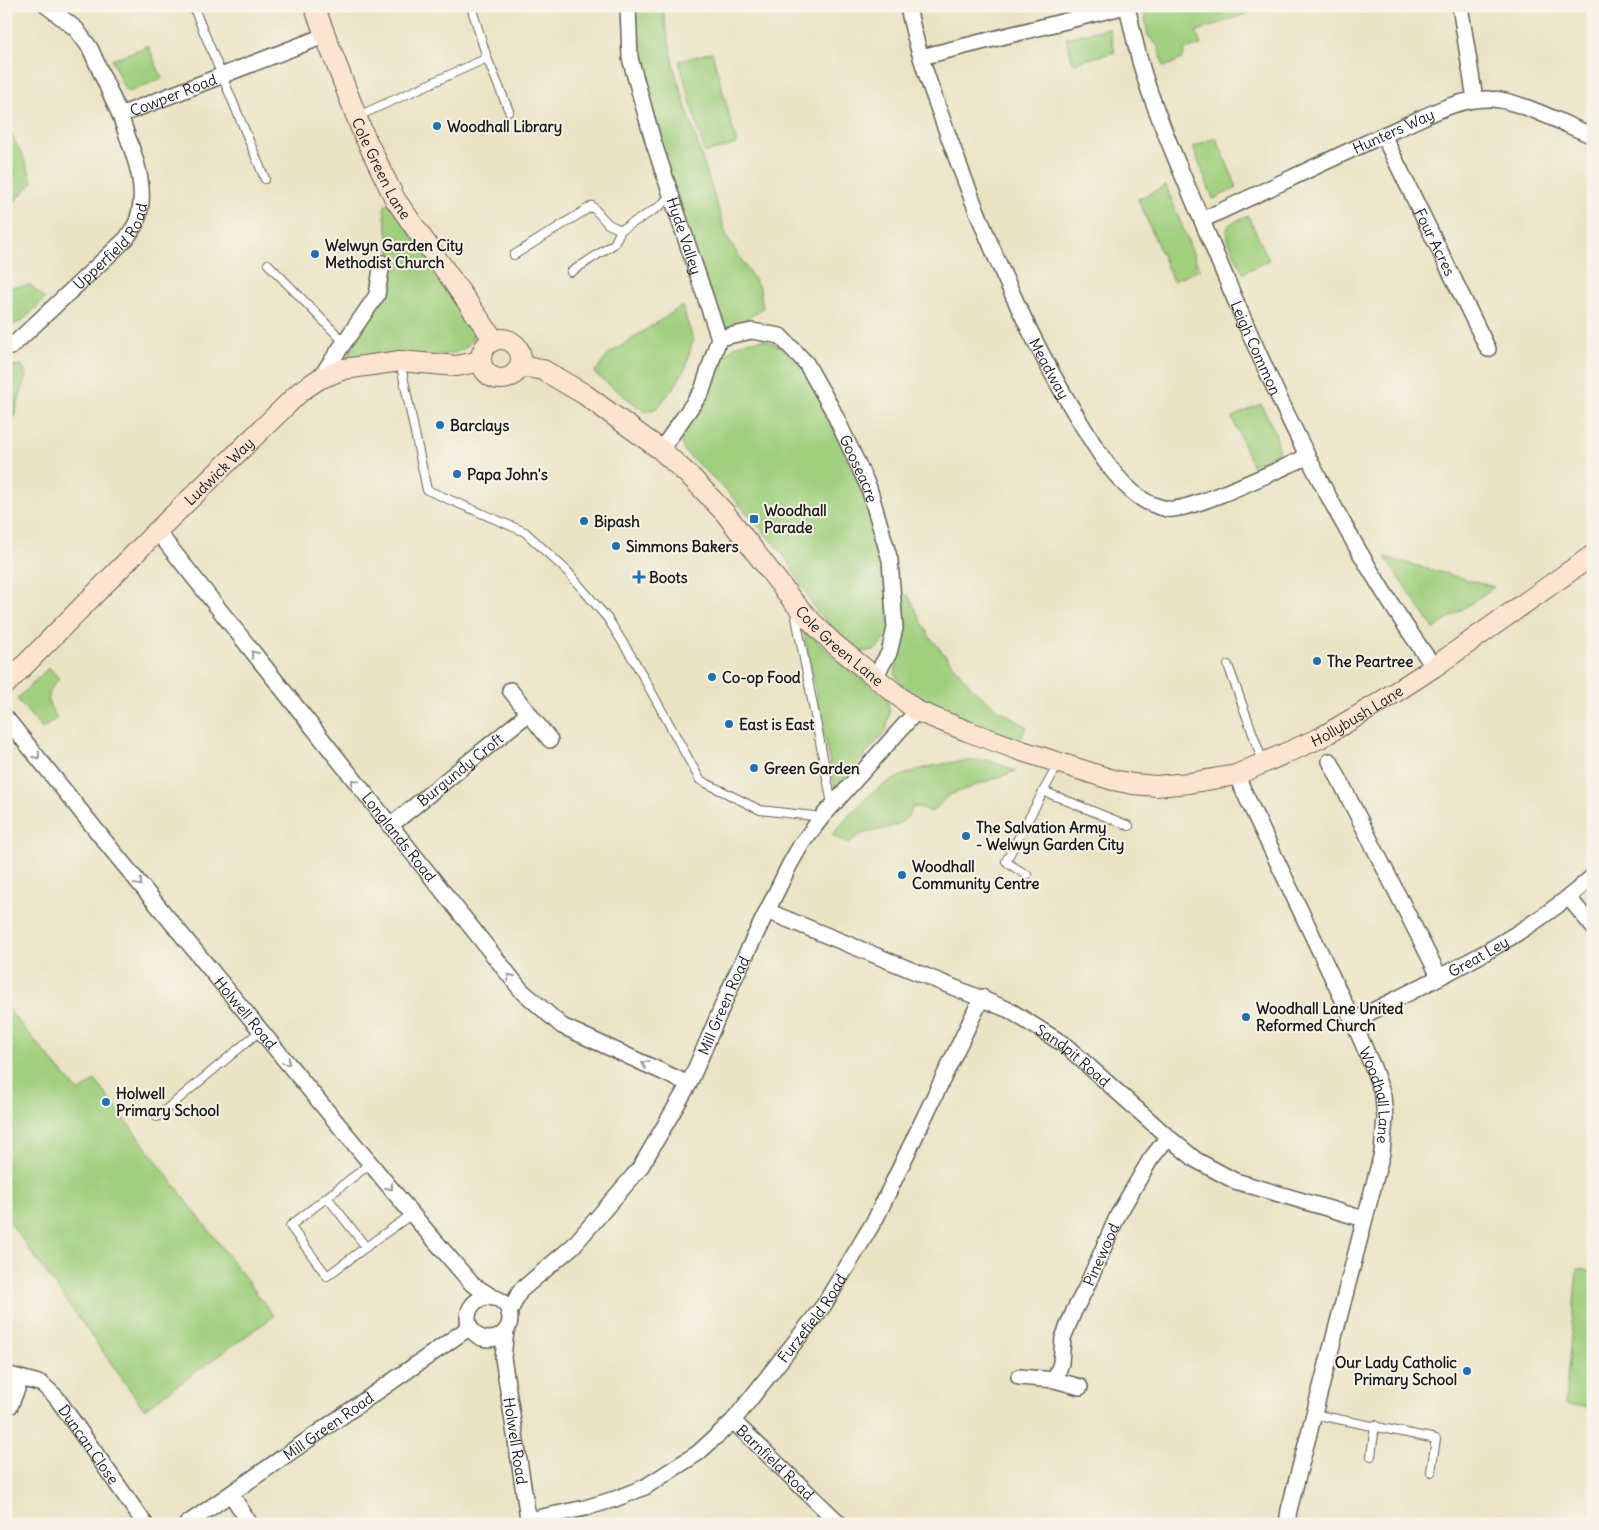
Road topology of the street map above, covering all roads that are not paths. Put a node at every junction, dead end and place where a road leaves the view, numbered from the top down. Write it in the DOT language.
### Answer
graph roads {
  1 [pos="47,6"];
  2 [pos="193,6"];
  3 [pos="314,6"];
  4 [pos="471,6"];
  5 [pos="628,6"];
  6 [pos="908,6"];
  7 [pos="1126,6"];
  8 [pos="1460,6"];
  9 [pos="324,36"];
  10 [pos="921,57"];
  11 [pos="487,58"];
  12 [pos="221,76"];
  13 [pos="1475,99"];
  14 [pos="509,111"];
  15 [pos="120,115"];
  16 [pos="356,117"];
  17 [pos="1383,135"];
  18 [pos="1593,136"];
  19 [pos="265,179"];
  20 [pos="671,195"];
  21 [pos="1202,220"];
  22 [pos="621,230"];
  23 [pos="514,255"];
  24 [pos="382,263"];
  25 [pos="268,264"];
  26 [pos="571,272"];
  27 [pos="719,338"];
  28 [pos="494,340"];
  29 [pos="344,342"];
  30 [pos="6,348"];
  31 [pos="1488,349"];
  32 [pos="400,361"];
  33 [pos="481,361"];
  34 [pos="520,366"];
  35 [pos="319,379"];
  36 [pos="660,450"];
  37 [pos="1307,457"];
  38 [pos="157,531"];
  39 [pos="1593,555"];
  40 [pos="793,601"];
  41 [pos="1228,665"];
  42 [pos="1434,667"];
  43 [pos="875,676"];
  44 [pos="6,684"];
  45 [pos="510,690"];
  46 [pos="917,710"];
  47 [pos="529,713"];
  48 [pos="6,718"];
  49 [pos="550,740"];
  50 [pos="1330,761"];
  51 [pos="1058,763"];
  52 [pos="1263,764"];
  53 [pos="1236,776"];
  54 [pos="1043,791"];
  55 [pos="827,811"];
  56 [pos="390,826"];
  57 [pos="1129,826"];
  58 [pos="1027,876"];
  59 [pos="1593,876"];
  60 [pos="1569,898"];
  61 [pos="767,910"];
  62 [pos="1593,927"];
  63 [pos="1439,976"];
  64 [pos="982,998"];
  65 [pos="1353,1021"];
  66 [pos="261,1030"];
  67 [pos="689,1084"];
  68 [pos="158,1116"];
  69 [pos="1168,1137"];
  70 [pos="372,1163"];
  71 [pos="327,1197"];
  72 [pos="412,1214"];
  73 [pos="1364,1219"];
  74 [pos="366,1248"];
  75 [pos="520,1291"];
  76 [pos="495,1298"];
  77 [pos="509,1313"];
  78 [pos="506,1330"];
  79 [pos="476,1332"];
  80 [pos="503,1358"];
  81 [pos="6,1374"];
  82 [pos="1019,1377"];
  83 [pos="21,1379"];
  84 [pos="1055,1380"];
  85 [pos="1080,1387"];
  86 [pos="6,1408"];
  87 [pos="1313,1414"];
  88 [pos="733,1421"];
  89 [pos="1375,1425"];
  90 [pos="1371,1456"];
  91 [pos="1431,1472"];
  92 [pos="231,1494"];
  93 [pos="529,1522"];
  94 [pos="145,1524"];
  95 [pos="187,1524"];
  96 [pos="250,1524"];
  97 [pos="840,1524"];
  98 [pos="1287,1524"];
  1 -- 15 [label="street, Cowper Road"];
  2 -- 12 [label="lane"];
  3 -- 9 [label="street, Cole Green Lane"];
  4 -- 11 [label="lane"];
  5 -- 20 [label="street, Hyde Valley"];
  6 -- 10 [label="street, Meadway"];
  7 -- 10 [label="street"];
  7 -- 21 [label="street, Leigh Common"];
  8 -- 13 [label="street"];
  9 -- 12 [label="street, Cowper Road"];
  9 -- 16 [label="street, Cole Green Lane"];
  10 -- 37 [label="street, Meadway"];
  11 -- 14 [label="lane"];
  11 -- 16 [label="lane"];
  12 -- 15 [label="street, Cowper Road"];
  12 -- 19 [label="lane"];
  13 -- 17 [label="street, Hunters Way"];
  13 -- 18 [label="street, Hunters Way"];
  15 -- 30 [label="street, Upperfield Road"];
  16 -- 28 [label="street, Cole Green Lane"];
  17 -- 21 [label="street, Hunters Way"];
  17 -- 31 [label="street, Four Acres"];
  20 -- 22 [label="lane"];
  20 -- 27 [label="street, Hyde Valley"];
  21 -- 37 [label="street, Leigh Common"];
  22 -- 23 [label="lane"];
  22 -- 26 [label="lane"];
  24 -- 29 [label="street"];
  25 -- 29 [label="lane"];
  27 -- 36 [label="street"];
  27 -- 43 [label="street, Gooseacre"];
  28 -- 33 [label="street"];
  28 -- 34 [label="street"];
  29 -- 35 [label="street"];
  32 -- 33 [label="street, Ludwick Way"];
  32 -- 35 [label="street, Ludwick Way"];
  32 -- 55 [label="lane"];
  33 -- 34 [label="street"];
  34 -- 36 [label="street, Cole Green Lane"];
  35 -- 38 [label="street, Ludwick Way"];
  36 -- 40 [label="street, Cole Green Lane"];
  37 -- 42 [label="street, Leigh Common"];
  38 -- 44 [label="street, Ludwick Way"];
  56 -- 38 [label="street, Longlands Road, one-way"];
  39 -- 42 [label="street, Hollybush Lane"];
  40 -- 43 [label="street, Cole Green Lane"];
  40 -- 55 [label="lane"];
  41 -- 52 [label="lane"];
  42 -- 52 [label="street, Hollybush Lane"];
  43 -- 46 [label="street, Cole Green Lane"];
  45 -- 47 [label="street"];
  46 -- 51 [label="street, Cole Green Lane"];
  46 -- 55 [label="street, Mill Green Road"];
  47 -- 49 [label="street"];
  47 -- 56 [label="street, Burgundy Croft"];
  48 -- 66 [label="street, Holwell Road, one-way"];
  50 -- 63 [label="street"];
  51 -- 53 [label="street, Cole Green Lane"];
  51 -- 54 [label="lane"];
  52 -- 53 [label="street, Hollybush Lane"];
  53 -- 65 [label="street, Woodhall Lane"];
  54 -- 57 [label="lane"];
  54 -- 58 [label="lane"];
  55 -- 61 [label="street, Mill Green Road"];
  67 -- 56 [label="street, Longlands Road, one-way"];
  59 -- 60 [label="street, Great Ley"];
  60 -- 62 [label="street"];
  60 -- 63 [label="street, Great Ley"];
  61 -- 64 [label="street, Sandpit Road"];
  61 -- 67 [label="street, Mill Green Road"];
  63 -- 65 [label="street, Great Ley"];
  64 -- 69 [label="street, Sandpit Road"];
  64 -- 88 [label="street, Furzefield Road"];
  65 -- 73 [label="street, Woodhall Lane"];
  66 -- 68 [label="lane"];
  66 -- 70 [label="street, Holwell Road, one-way"];
  67 -- 75 [label="street, Mill Green Road"];
  69 -- 73 [label="street, Sandpit Road"];
  69 -- 84 [label="street, Pinewood"];
  70 -- 71 [label="lane"];
  70 -- 72 [label="street, Holwell Road, one-way"];
  71 -- 74 [label="lane"];
  71 -- 74 [label="lane"];
  72 -- 74 [label="lane"];
  72 -- 76 [label="street, Holwell Road"];
  73 -- 87 [label="street, Woodhall Lane"];
  75 -- 76 [label="street, Mill Green Road"];
  75 -- 77 [label="street, Mill Green Road"];
  76 -- 77 [label="street"];
  76 -- 79 [label="street"];
  77 -- 78 [label="street"];
  78 -- 79 [label="street"];
  78 -- 80 [label="street, Holwell Road"];
  79 -- 80 [label="street"];
  79 -- 92 [label="street, Mill Green Road"];
  80 -- 93 [label="street, Holwell Road"];
  81 -- 83 [label="street, Duncan Close"];
  82 -- 84 [label="street"];
  83 -- 86 [label="street"];
  83 -- 94 [label="street, Duncan Close"];
  84 -- 85 [label="street"];
  87 -- 89 [label="lane"];
  87 -- 98 [label="street, Woodhall Lane"];
  88 -- 93 [label="street, Furzefield Road"];
  88 -- 97 [label="street, Barnfield Road"];
  89 -- 90 [label="lane"];
  89 -- 91 [label="lane"];
  92 -- 95 [label="street, Mill Green Road"];
  92 -- 96 [label="street"];
}
